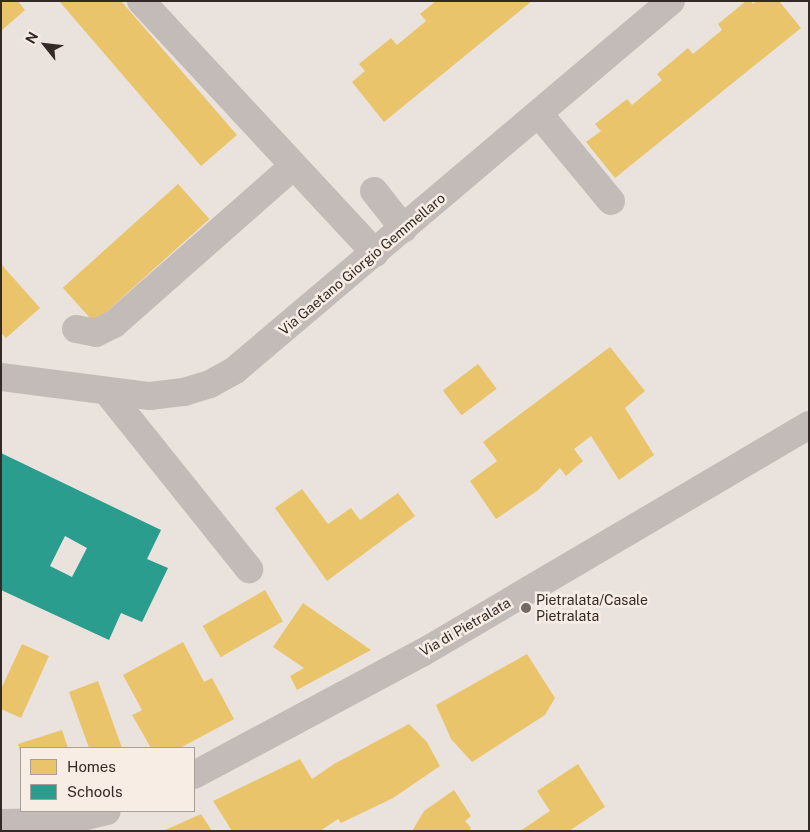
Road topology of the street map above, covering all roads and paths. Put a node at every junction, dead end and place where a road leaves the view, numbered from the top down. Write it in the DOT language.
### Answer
graph roads {
  1 [pos="141,1"];
  2 [pos="671,1"];
  3 [pos="539,114"];
  4 [pos="293,166"];
  5 [pos="374,191"];
  6 [pos="611,202"];
  7 [pos="404,229"];
  8 [pos="376,253"];
  9 [pos="76,329"];
  10 [pos="1,377"];
  11 [pos="108,393"];
  12 [pos="809,425"];
  13 [pos="249,569"];
  14 [pos="195,774"];
  15 [pos="103,812"];
  16 [pos="1,823"];
  1 -- 4 [label="street"];
  2 -- 3 [label="street, Via Gaetano Giorgio Gemmellaro"];
  3 -- 6 [label="street"];
  3 -- 7 [label="street, Via Gaetano Giorgio Gemmellaro"];
  4 -- 8 [label="street"];
  4 -- 9 [label="street"];
  5 -- 7 [label="street"];
  7 -- 8 [label="street, Via Gaetano Giorgio Gemmellaro"];
  8 -- 11 [label="street, Via Gaetano Giorgio Gemmellaro"];
  10 -- 11 [label="street, Via Gaetano Giorgio Gemmellaro"];
  11 -- 13 [label="street"];
  12 -- 14 [label="street, Via di Pietralata"];
  15 -- 16 [label="street"];
}
